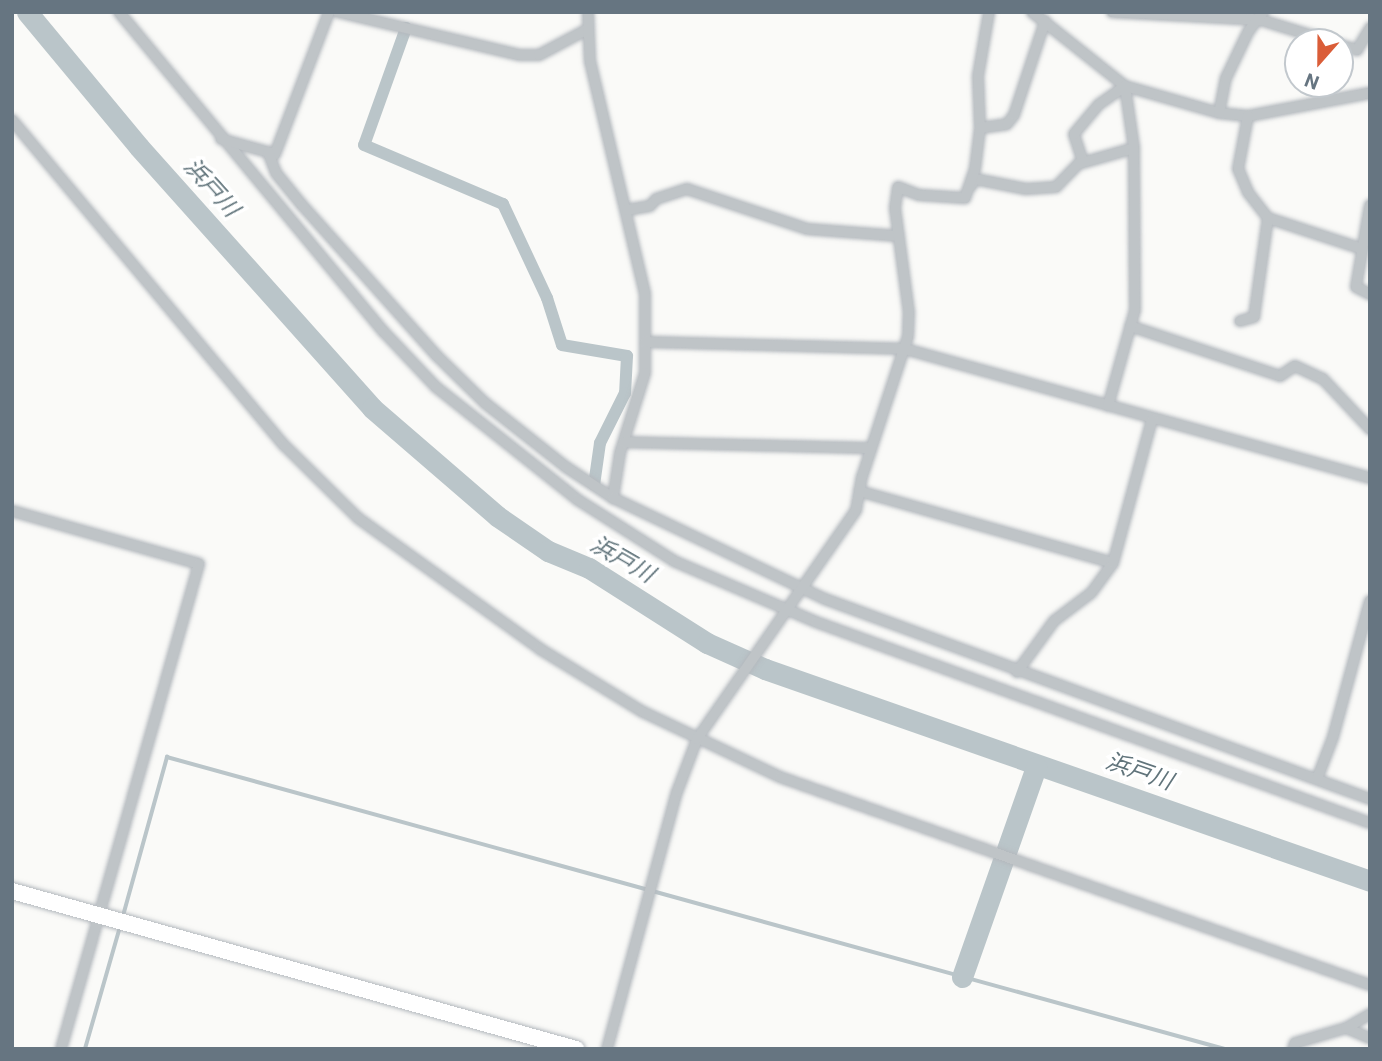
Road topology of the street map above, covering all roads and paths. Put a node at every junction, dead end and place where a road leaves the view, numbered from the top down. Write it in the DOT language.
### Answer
graph roads {
  1 [pos="119,12"];
  2 [pos="338,12"];
  3 [pos="588,12"];
  4 [pos="989,12"];
  5 [pos="1032,12"];
  6 [pos="1112,12"];
  7 [pos="326,14"];
  8 [pos="1262,16"];
  9 [pos="1045,21"];
  10 [pos="1294,28"];
  11 [pos="1370,28"];
  12 [pos="586,30"];
  13 [pos="1354,49"];
  14 [pos="1125,86"];
  15 [pos="1370,93"];
  16 [pos="1219,113"];
  17 [pos="1248,116"];
  18 [pos="12,120"];
  19 [pos="980,128"];
  20 [pos="221,139"];
  21 [pos="1134,148"];
  22 [pos="268,152"];
  23 [pos="1083,162"];
  24 [pos="965,198"];
  25 [pos="1370,205"];
  26 [pos="627,210"];
  27 [pos="1268,218"];
  28 [pos="899,236"];
  29 [pos="1360,248"];
  30 [pos="1370,294"];
  31 [pos="1241,321"];
  32 [pos="1130,326"];
  33 [pos="645,342"];
  34 [pos="905,349"];
  35 [pos="1108,406"];
  36 [pos="1152,419"];
  37 [pos="1370,429"];
  38 [pos="624,442"];
  39 [pos="871,448"];
  40 [pos="1370,478"];
  41 [pos="859,491"];
  42 [pos="613,498"];
  43 [pos="12,511"];
  44 [pos="1113,563"];
  45 [pos="799,587"];
  46 [pos="1370,601"];
  47 [pos="785,607"];
  48 [pos="1017,672"];
  49 [pos="697,739"];
  50 [pos="1317,779"];
  51 [pos="1370,799"];
  52 [pos="1370,823"];
  53 [pos="12,891"];
  54 [pos="103,917"];
  55 [pos="1370,985"];
  56 [pos="1370,1014"];
  57 [pos="1346,1028"];
  58 [pos="1370,1038"];
  59 [pos="61,1049"];
  60 [pos="576,1049"];
  61 [pos="607,1049"];
  62 [pos="1293,1049"];
  1 -- 20 [label="street"];
  2 -- 12 [label="street"];
  3 -- 12 [label="street"];
  4 -- 19 [label="street"];
  5 -- 9 [label="street"];
  6 -- 8 [label="street"];
  7 -- 22 [label="street"];
  8 -- 10 [label="street"];
  8 -- 16 [label="street"];
  9 -- 14 [label="street"];
  9 -- 19 [label="street"];
  11 -- 13 [label="street"];
  12 -- 26 [label="street"];
  14 -- 16 [label="street"];
  14 -- 21 [label="street"];
  14 -- 23 [label="street"];
  15 -- 17 [label="street"];
  16 -- 17 [label="street"];
  17 -- 27 [label="street"];
  18 -- 49 [label="street"];
  19 -- 24 [label="street"];
  20 -- 22 [label="street"];
  20 -- 47 [label="street"];
  21 -- 23 [label="street"];
  21 -- 32 [label="street"];
  22 -- 42 [label="street"];
  23 -- 24 [label="street"];
  24 -- 28 [label="street"];
  25 -- 29 [label="street"];
  26 -- 28 [label="street"];
  26 -- 33 [label="street"];
  27 -- 29 [label="street"];
  27 -- 31 [label="street"];
  28 -- 34 [label="street"];
  29 -- 30 [label="street"];
  32 -- 35 [label="street"];
  32 -- 37 [label="street"];
  33 -- 34 [label="street"];
  33 -- 38 [label="street"];
  34 -- 35 [label="street"];
  34 -- 39 [label="street"];
  35 -- 36 [label="street"];
  36 -- 40 [label="street"];
  36 -- 44 [label="street"];
  38 -- 39 [label="street"];
  38 -- 42 [label="street"];
  39 -- 41 [label="street"];
  41 -- 44 [label="street"];
  41 -- 45 [label="street"];
  42 -- 45 [label="street"];
  43 -- 54 [label="street"];
  44 -- 48 [label="street"];
  45 -- 47 [label="street"];
  45 -- 48 [label="street"];
  46 -- 50 [label="street"];
  47 -- 49 [label="street"];
  47 -- 52 [label="street"];
  48 -- 50 [label="street"];
  49 -- 55 [label="street"];
  49 -- 61 [label="street"];
  50 -- 51 [label="street"];
  53 -- 54 [label="street"];
  54 -- 59 [label="street"];
  54 -- 60 [label="street"];
  56 -- 57 [label="street"];
  57 -- 58 [label="street"];
  57 -- 62 [label="street"];
}
